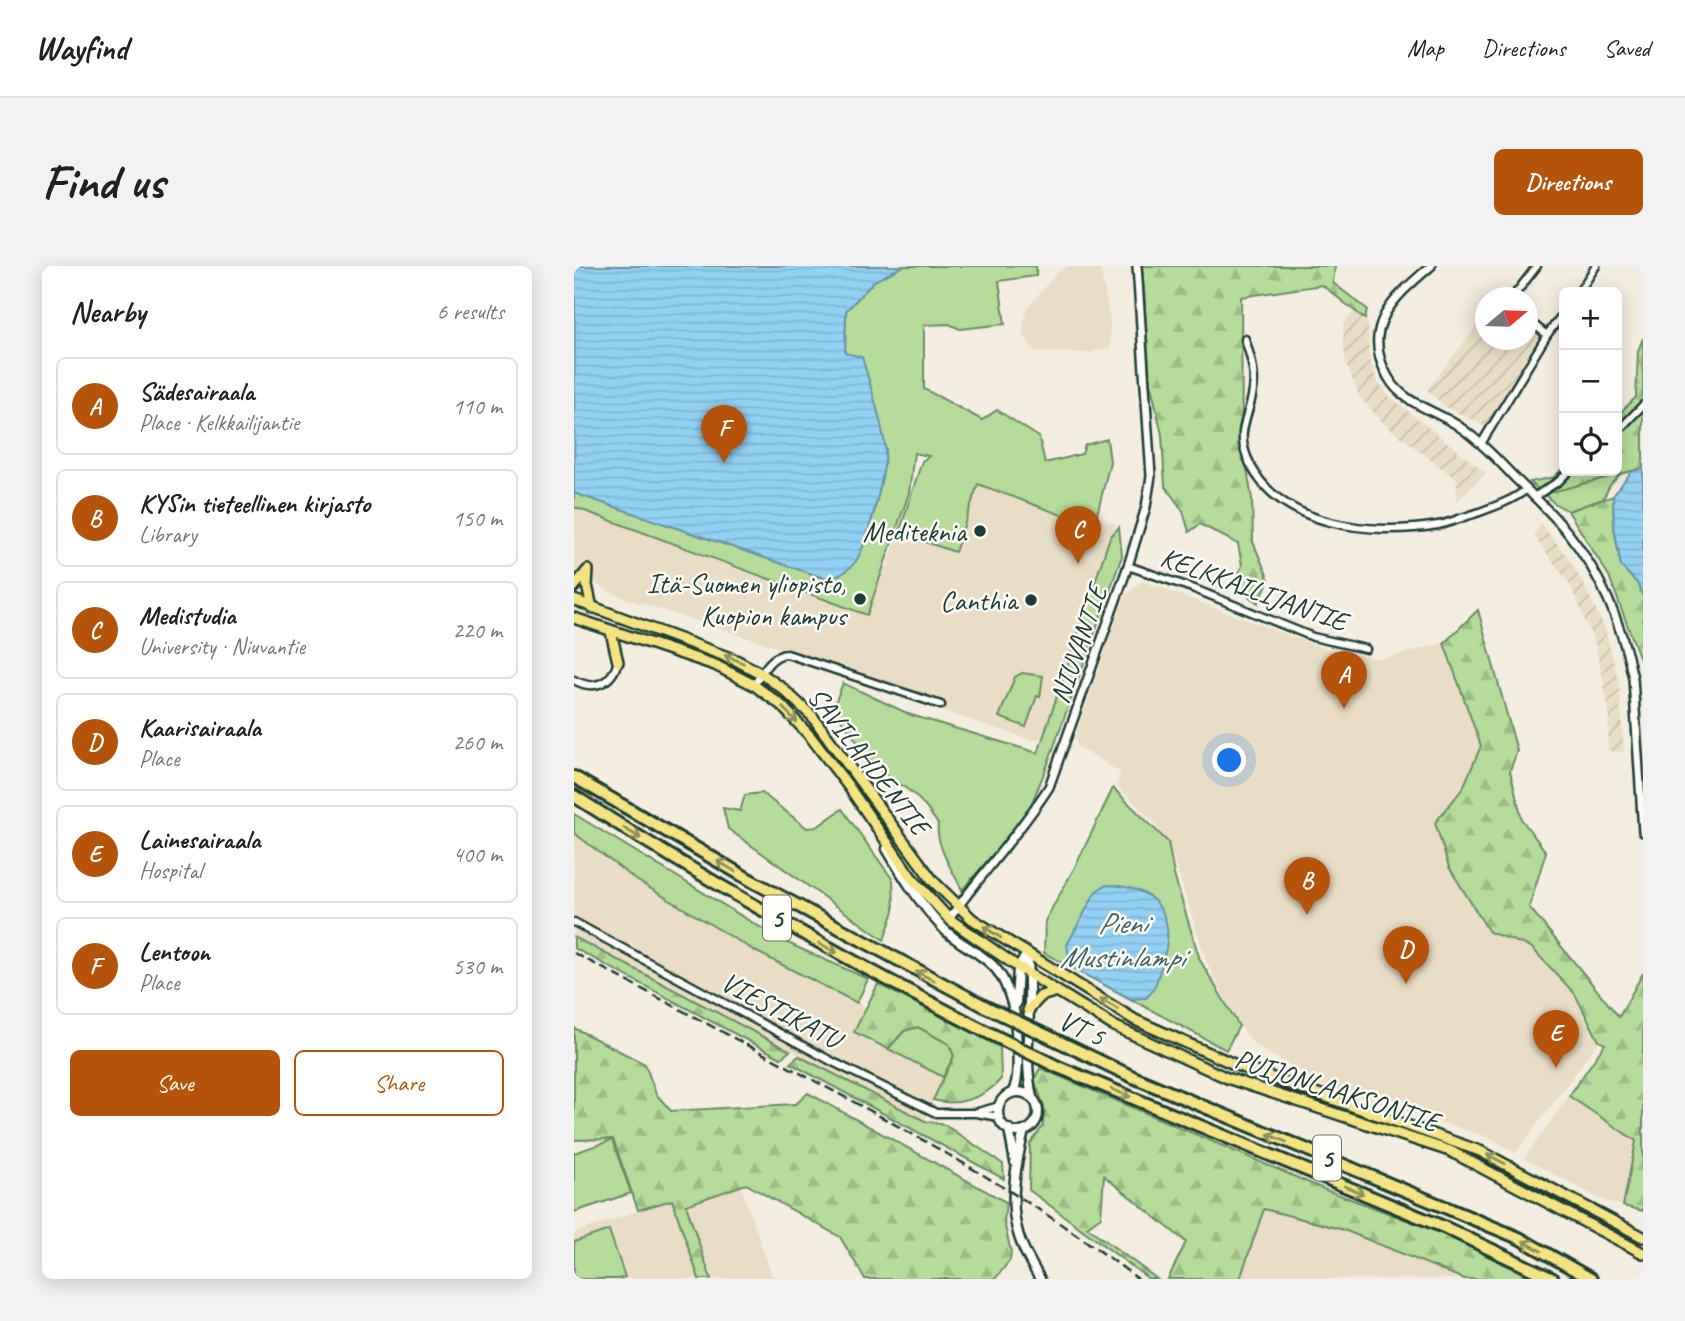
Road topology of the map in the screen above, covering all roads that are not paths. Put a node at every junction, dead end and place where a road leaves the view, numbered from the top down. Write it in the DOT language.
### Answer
graph roads {
  1 [pos="1137,266"];
  2 [pos="1431,266"];
  3 [pos="1537,266"];
  4 [pos="1596,266"];
  5 [pos="1521,287"];
  6 [pos="1582,287"];
  7 [pos="1559,319"];
  8 [pos="1538,328"];
  9 [pos="1547,335"];
  10 [pos="1245,339"];
  11 [pos="1643,405"];
  12 [pos="1622,427"];
  13 [pos="1481,444"];
  14 [pos="1564,476"];
  15 [pos="1527,489"];
  16 [pos="1534,496"];
  17 [pos="1128,566"];
  18 [pos="574,587"];
  19 [pos="574,600"];
  20 [pos="593,608"];
  21 [pos="574,618"];
  22 [pos="611,632"];
  23 [pos="634,640"];
  24 [pos="1366,649"];
  25 [pos="618,662"];
  26 [pos="762,674"];
  27 [pos="574,680"];
  28 [pos="754,685"];
  29 [pos="941,705"];
  30 [pos="574,775"];
  31 [pos="574,796"];
  32 [pos="871,819"];
  33 [pos="1643,832"];
  34 [pos="958,907"];
  35 [pos="949,919"];
  36 [pos="574,922"];
  37 [pos="1027,954"];
  38 [pos="1017,967"];
  39 [pos="1030,974"];
  40 [pos="1057,991"];
  41 [pos="1028,1010"];
  42 [pos="1015,1014"];
  43 [pos="1012,1093"];
  44 [pos="1032,1097"];
  45 [pos="1000,1106"];
  46 [pos="974,1113"];
  47 [pos="999,1117"];
  48 [pos="1009,1129"];
  49 [pos="1024,1131"];
  50 [pos="1016,1172"];
  51 [pos="1643,1237"];
  52 [pos="1643,1253"];
  53 [pos="1040,1279"];
  54 [pos="1553,1279"];
  55 [pos="1591,1279"];
  1 -- 17 [label="street, NIUVANTIE"];
  2 -- 13 [label="street"];
  3 -- 5 [label="street"];
  4 -- 6 [label="street"];
  7 -- 9 [label="street"];
  8 -- 9 [label="street"];
  9 -- 13 [label="street"];
  10 -- 15 [label="street"];
  11 -- 12 [label="street"];
  13 -- 15 [label="street"];
  14 -- 16 [label="street"];
  15 -- 16 [label="street"];
  16 -- 33 [label="street"];
  17 -- 24 [label="street, KELKKAILIJANTIE"];
  17 -- 34 [label="street, NIUVANTIE"];
  18 -- 20 [label="main road"];
  19 -- 20 [label="main road, SAVILAHDENTIE"];
  26 -- 20 [label="main road, SAVILAHDENTIE, one-way"];
  21 -- 22 [label="main road, SAVILAHDENTIE"];
  22 -- 23 [label="main road, SAVILAHDENTIE"];
  22 -- 25 [label="main road"];
  23 -- 25 [label="main road"];
  23 -- 28 [label="main road, SAVILAHDENTIE"];
  25 -- 27 [label="street"];
  26 -- 28 [label="street"];
  26 -- 29 [label="street"];
  26 -- 34 [label="main road, SAVILAHDENTIE"];
  28 -- 32 [label="main road, SAVILAHDENTIE, one-way"];
  55 -- 30 [label="highway, VT 5 / 5, one-way, bridge"];
  31 -- 54 [label="highway, VT 5 / 5, one-way, bridge"];
  32 -- 35 [label="main road, SAVILAHDENTIE"];
  32 -- 42 [label="main road"];
  34 -- 35 [label="street, NIUVANTIE"];
  37 -- 34 [label="main road, SAVILAHDENTIE, one-way"];
  35 -- 38 [label="main road, SAVILAHDENTIE"];
  36 -- 46 [label="street, VIESTIKATU"];
  37 -- 38 [label="main road"];
  37 -- 39 [label="main road"];
  51 -- 37 [label="main road, PUIJONLAAKSONTIE, one-way"];
  38 -- 39 [label="main road, PUIJONLAAKSONTIE"];
  38 -- 42 [label="main road"];
  39 -- 40 [label="main road, PUIJONLAAKSONTIE"];
  39 -- 41 [label="main road"];
  40 -- 41 [label="main road"];
  40 -- 52 [label="main road, PUIJONLAAKSONTIE"];
  41 -- 44 [label="main road"];
  42 -- 43 [label="main road"];
  43 -- 44 [label="main road"];
  43 -- 45 [label="main road"];
  44 -- 49 [label="main road"];
  45 -- 46 [label="street, VIESTIKATU"];
  45 -- 47 [label="main road"];
  46 -- 47 [label="street, VIESTIKATU"];
  47 -- 48 [label="main road"];
  48 -- 49 [label="main road"];
  48 -- 50 [label="main road"];
  49 -- 50 [label="main road"];
  50 -- 53 [label="main road"];
}
